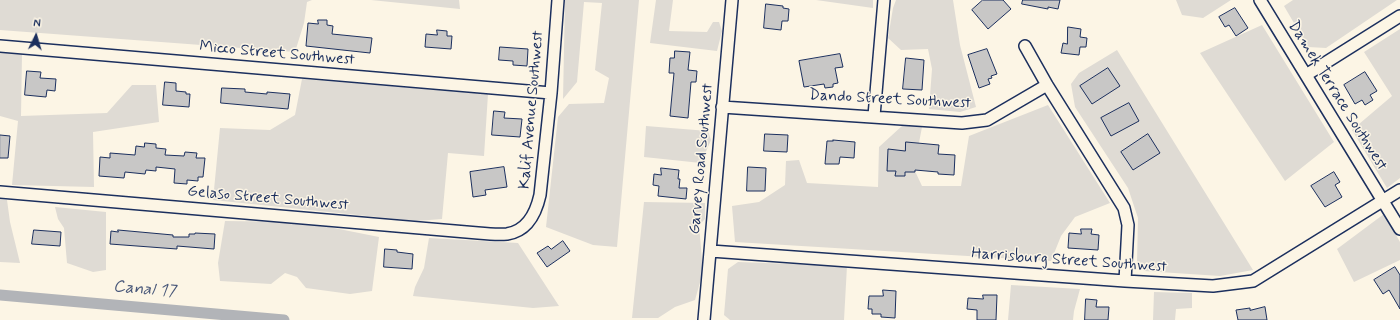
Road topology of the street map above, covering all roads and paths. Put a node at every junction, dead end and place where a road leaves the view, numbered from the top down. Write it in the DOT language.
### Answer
graph roads {
  1 [pos="558,0"];
  2 [pos="732,0"];
  3 [pos="884,0"];
  4 [pos="1260,0"];
  5 [pos="1400,16"];
  6 [pos="0,46"];
  7 [pos="1025,46"];
  8 [pos="1306,76"];
  9 [pos="1048,85"];
  10 [pos="551,93"];
  11 [pos="722,107"];
  12 [pos="874,116"];
  13 [pos="1400,190"];
  14 [pos="0,192"];
  15 [pos="1383,201"];
  16 [pos="530,222"];
  17 [pos="1400,229"];
  18 [pos="711,251"];
  19 [pos="1125,281"];
  20 [pos="704,320"];
  1 -- 10 [label="street, Kalif Avenue Southwest"];
  2 -- 11 [label="street, Garvey Road Southwest"];
  3 -- 12 [label="street"];
  4 -- 8 [label="street, Damek Terrace Southwest"];
  5 -- 8 [label="street"];
  6 -- 10 [label="street, Micco Street Southwest"];
  7 -- 9 [label="street"];
  8 -- 15 [label="street, Damek Terrace Southwest"];
  9 -- 12 [label="street, Dando Street Southwest"];
  9 -- 19 [label="street"];
  10 -- 16 [label="street, Kalif Avenue Southwest"];
  11 -- 12 [label="street, Dando Street Southwest"];
  11 -- 18 [label="street, Garvey Road Southwest"];
  13 -- 15 [label="street, Harrisburg Street Southwest"];
  14 -- 16 [label="street, Gelaso Street Southwest"];
  15 -- 17 [label="street, Damek Terrace Southwest"];
  15 -- 19 [label="street, Harrisburg Street Southwest"];
  18 -- 19 [label="street, Harrisburg Street Southwest"];
  18 -- 20 [label="street, Garvey Road Southwest"];
}
